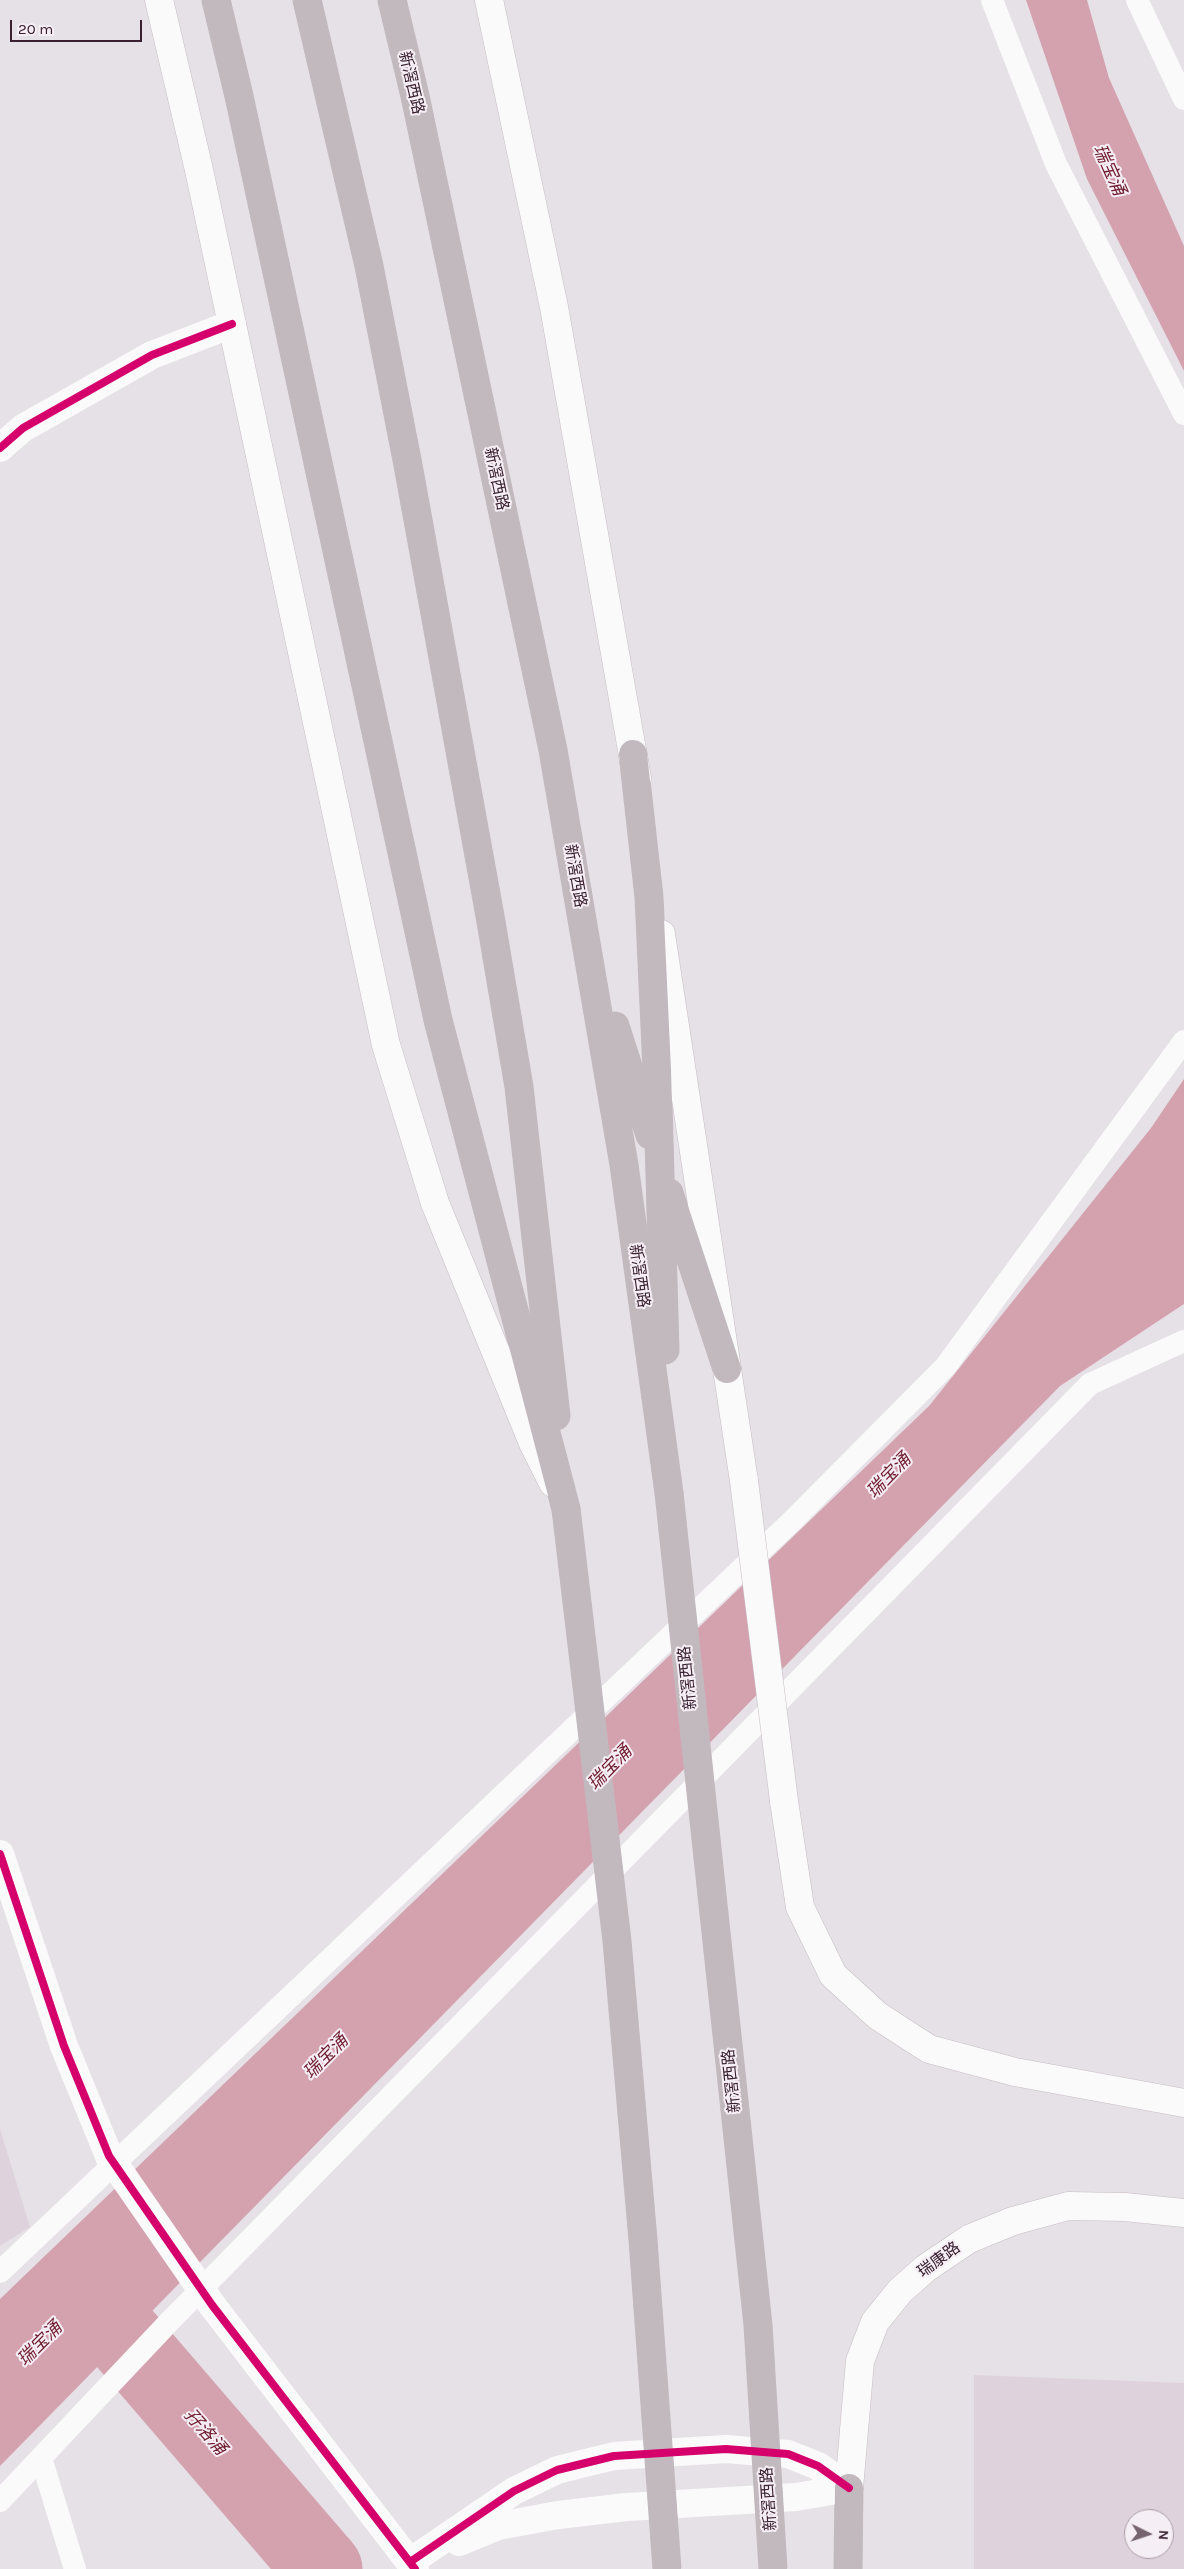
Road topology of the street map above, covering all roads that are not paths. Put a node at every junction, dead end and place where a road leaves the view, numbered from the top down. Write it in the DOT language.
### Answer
graph roads {
  1 [pos="159,0"];
  2 [pos="216,0"];
  3 [pos="307,0"];
  4 [pos="392,0"];
  5 [pos="491,0"];
  6 [pos="992,0"];
  7 [pos="1137,0"];
  8 [pos="1184,99"];
  9 [pos="232,324"];
  10 [pos="1184,414"];
  11 [pos="0,448"];
  12 [pos="633,754"];
  13 [pos="586,935"];
  14 [pos="1184,1041"];
  15 [pos="659,1164"];
  16 [pos="1184,1341"];
  17 [pos="727,1369"];
  18 [pos="668,1494"];
  19 [pos="566,1509"];
  20 [pos="0,1854"];
  21 [pos="1184,2103"];
  22 [pos="1184,2214"];
  23 [pos="0,2272"];
  24 [pos="41,2458"];
  25 [pos="849,2488"];
  26 [pos="0,2501"];
  27 [pos="412,2565"];
  28 [pos="75,2569"];
  29 [pos="667,2569"];
  30 [pos="773,2569"];
  31 [pos="848,2569"];
  1 -- 9 [label="main road"];
  2 -- 19 [label="highway"];
  3 -- 19 [label="highway"];
  4 -- 13 [label="highway, 新滘西路"];
  5 -- 12 [label="main road"];
  6 -- 10 [label="lane"];
  7 -- 8 [label="lane"];
  9 -- 11 [label="main road"];
  9 -- 19 [label="main road"];
  12 -- 15 [label="highway"];
  12 -- 17 [label="main road"];
  13 -- 15 [label="highway"];
  13 -- 18 [label="highway, 新滘西路"];
  14 -- 23 [label="lane"];
  15 -- 17 [label="highway"];
  15 -- 18 [label="highway"];
  16 -- 24 [label="lane"];
  17 -- 21 [label="main road, bridge"];
  18 -- 30 [label="highway, 新滘西路, bridge"];
  19 -- 29 [label="highway, bridge"];
  20 -- 27 [label="main road, bridge"];
  22 -- 25 [label="main road, 瑞康路"];
  24 -- 26 [label="lane"];
  24 -- 28 [label="lane"];
  25 -- 27 [label="main road"];
  25 -- 27 [label="main road"];
  25 -- 31 [label="highway"];
}
